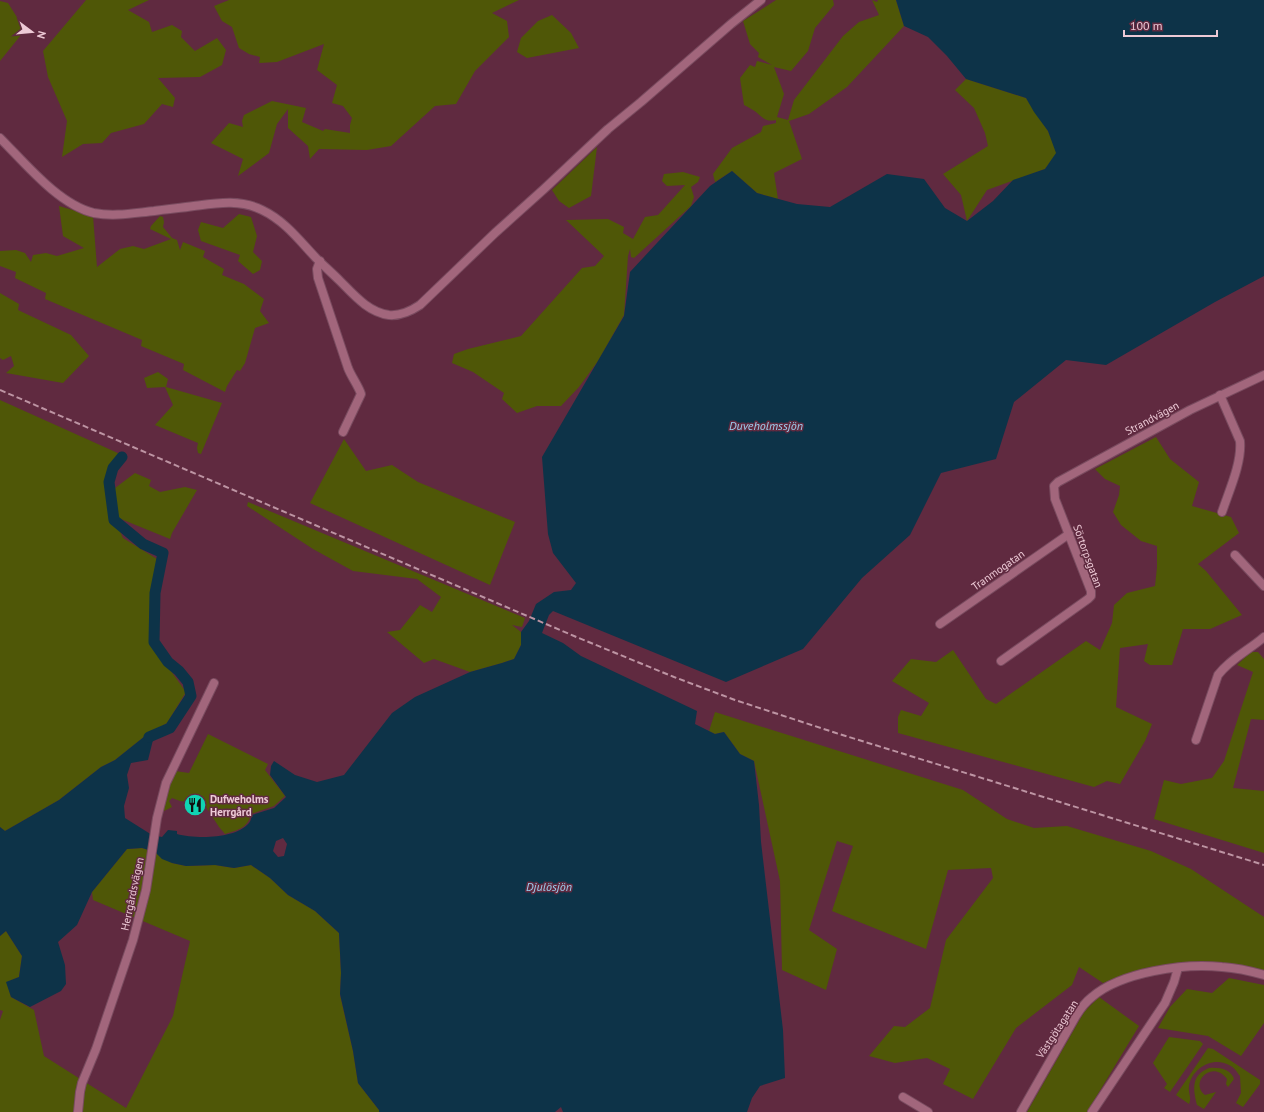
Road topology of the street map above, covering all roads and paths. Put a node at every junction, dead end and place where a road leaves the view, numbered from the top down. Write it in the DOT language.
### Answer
graph roads {
  1 [pos="761,0"];
  2 [pos="0,138"];
  3 [pos="320,261"];
  4 [pos="1264,375"];
  5 [pos="1220,395"];
  6 [pos="343,432"];
  7 [pos="1054,486"];
  8 [pos="1222,512"];
  9 [pos="1069,534"];
  10 [pos="1235,555"];
  11 [pos="1264,586"];
  12 [pos="940,624"];
  13 [pos="1264,637"];
  14 [pos="1001,661"];
  15 [pos="214,683"];
  16 [pos="1196,740"];
  17 [pos="1178,968"];
  18 [pos="1264,975"];
  19 [pos="903,1097"];
  20 [pos="78,1112"];
  21 [pos="928,1112"];
  22 [pos="1021,1112"];
  23 [pos="1092,1112"];
  1 -- 3 [label="street"];
  2 -- 3 [label="street"];
  3 -- 6 [label="street"];
  4 -- 5 [label="street, Strandvägen"];
  5 -- 7 [label="street, Strandvägen"];
  5 -- 8 [label="street"];
  7 -- 9 [label="street, Sörtorpsgatan"];
  9 -- 12 [label="street, Tranmogatan"];
  9 -- 14 [label="street, Sörtorpsgatan"];
  10 -- 11 [label="street"];
  13 -- 16 [label="street"];
  15 -- 20 [label="street, Herrgårdsvägen"];
  17 -- 18 [label="street, Västgötagatan"];
  17 -- 22 [label="street, Västgötagatan"];
  17 -- 23 [label="street"];
  19 -- 21 [label="street"];
}
